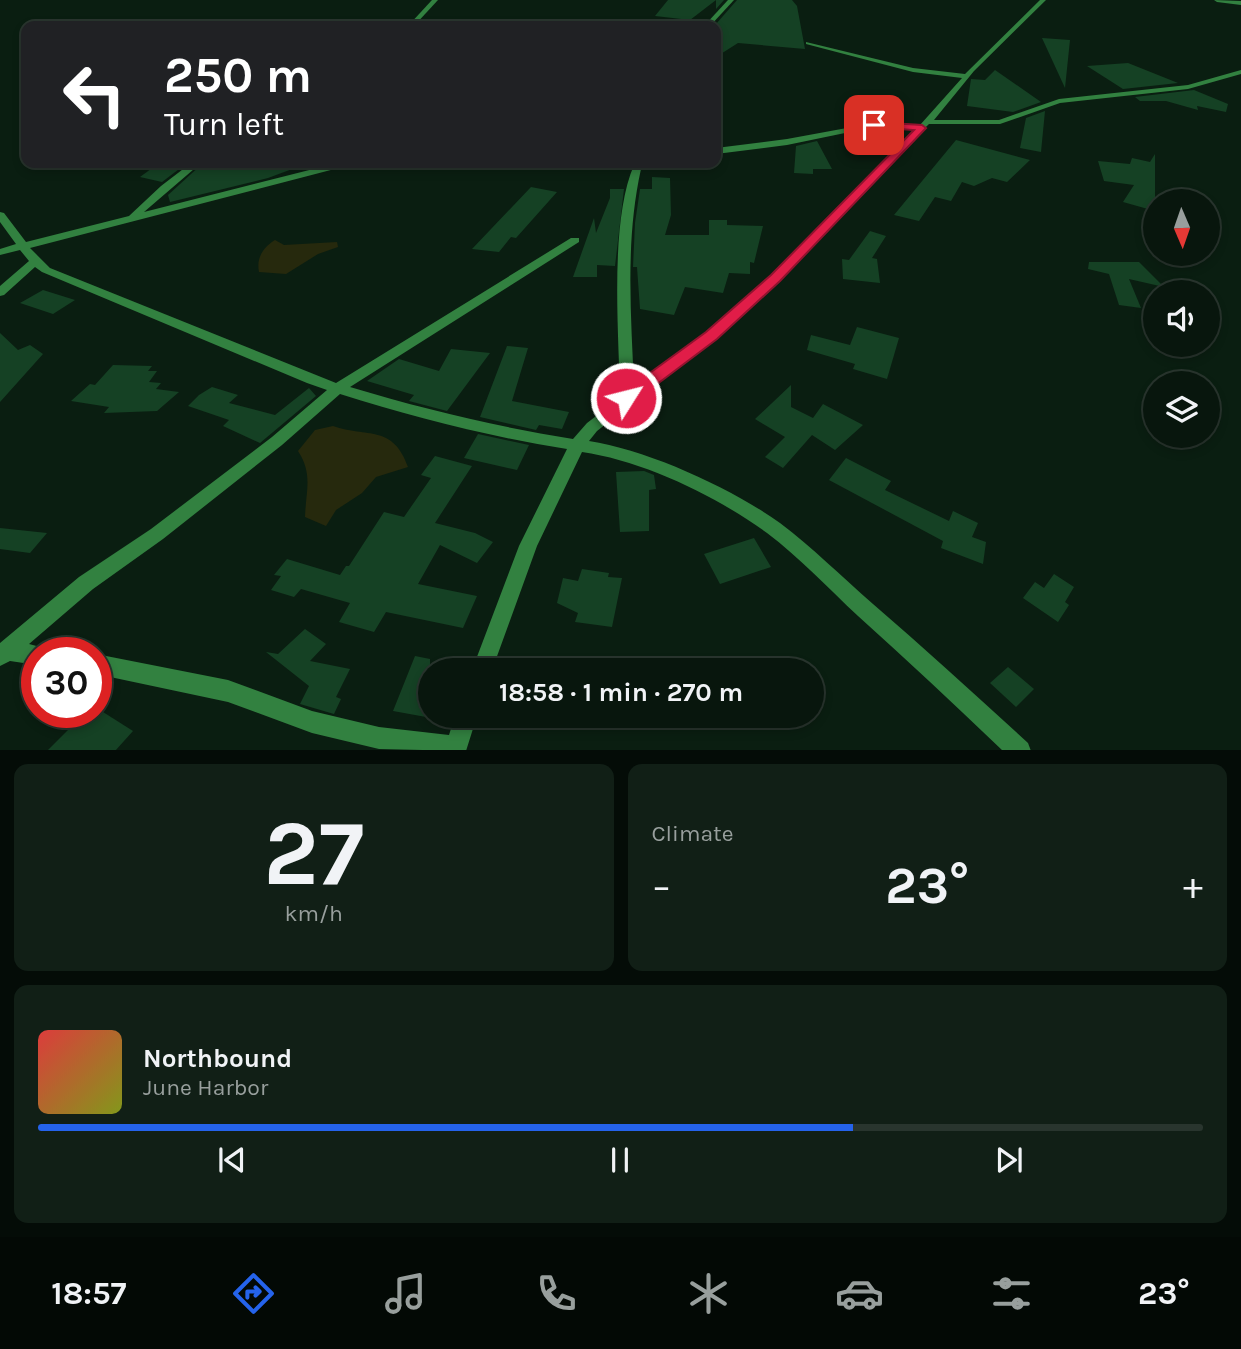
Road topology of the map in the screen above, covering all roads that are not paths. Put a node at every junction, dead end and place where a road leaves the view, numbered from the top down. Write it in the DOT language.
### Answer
graph roads {
  1 [pos="435,0"];
  2 [pos="731,0"];
  3 [pos="1043,0"];
  4 [pos="1217,0"];
  5 [pos="1241,3"];
  6 [pos="416,21"];
  7 [pos="712,21"];
  8 [pos="808,43"];
  9 [pos="1241,72"];
  10 [pos="967,76"];
  11 [pos="924,125"];
  12 [pos="721,150"];
  13 [pos="190,168"];
  14 [pos="327,168"];
  15 [pos="637,168"];
  16 [pos="0,215"];
  17 [pos="133,217"];
  18 [pos="575,240"];
  19 [pos="24,245"];
  20 [pos="0,252"];
  21 [pos="34,262"];
  22 [pos="0,292"];
  23 [pos="338,388"];
  24 [pos="626,398"];
  25 [pos="577,445"];
  26 [pos="4,654"];
  27 [pos="486,658"];
  28 [pos="112,667"];
  29 [pos="462,728"];
  30 [pos="455,749"];
  31 [pos="1019,750"];
  1 -- 6 [label="street"];
  2 -- 7 [label="street"];
  3 -- 10 [label="street"];
  4 -- 5 [label="street"];
  8 -- 10 [label="street"];
  9 -- 11 [label="street"];
  10 -- 11 [label="street"];
  11 -- 12 [label="street"];
  11 -- 24 [label="street"];
  13 -- 17 [label="street"];
  14 -- 17 [label="street"];
  15 -- 24 [label="street"];
  16 -- 19 [label="street"];
  17 -- 19 [label="street"];
  18 -- 23 [label="street"];
  19 -- 20 [label="street"];
  19 -- 21 [label="street"];
  21 -- 22 [label="street"];
  21 -- 23 [label="street"];
  23 -- 25 [label="street"];
  23 -- 26 [label="street"];
  24 -- 25 [label="street"];
  25 -- 27 [label="street"];
  25 -- 31 [label="street"];
  28 -- 30 [label="street"];
  29 -- 30 [label="street"];
}
